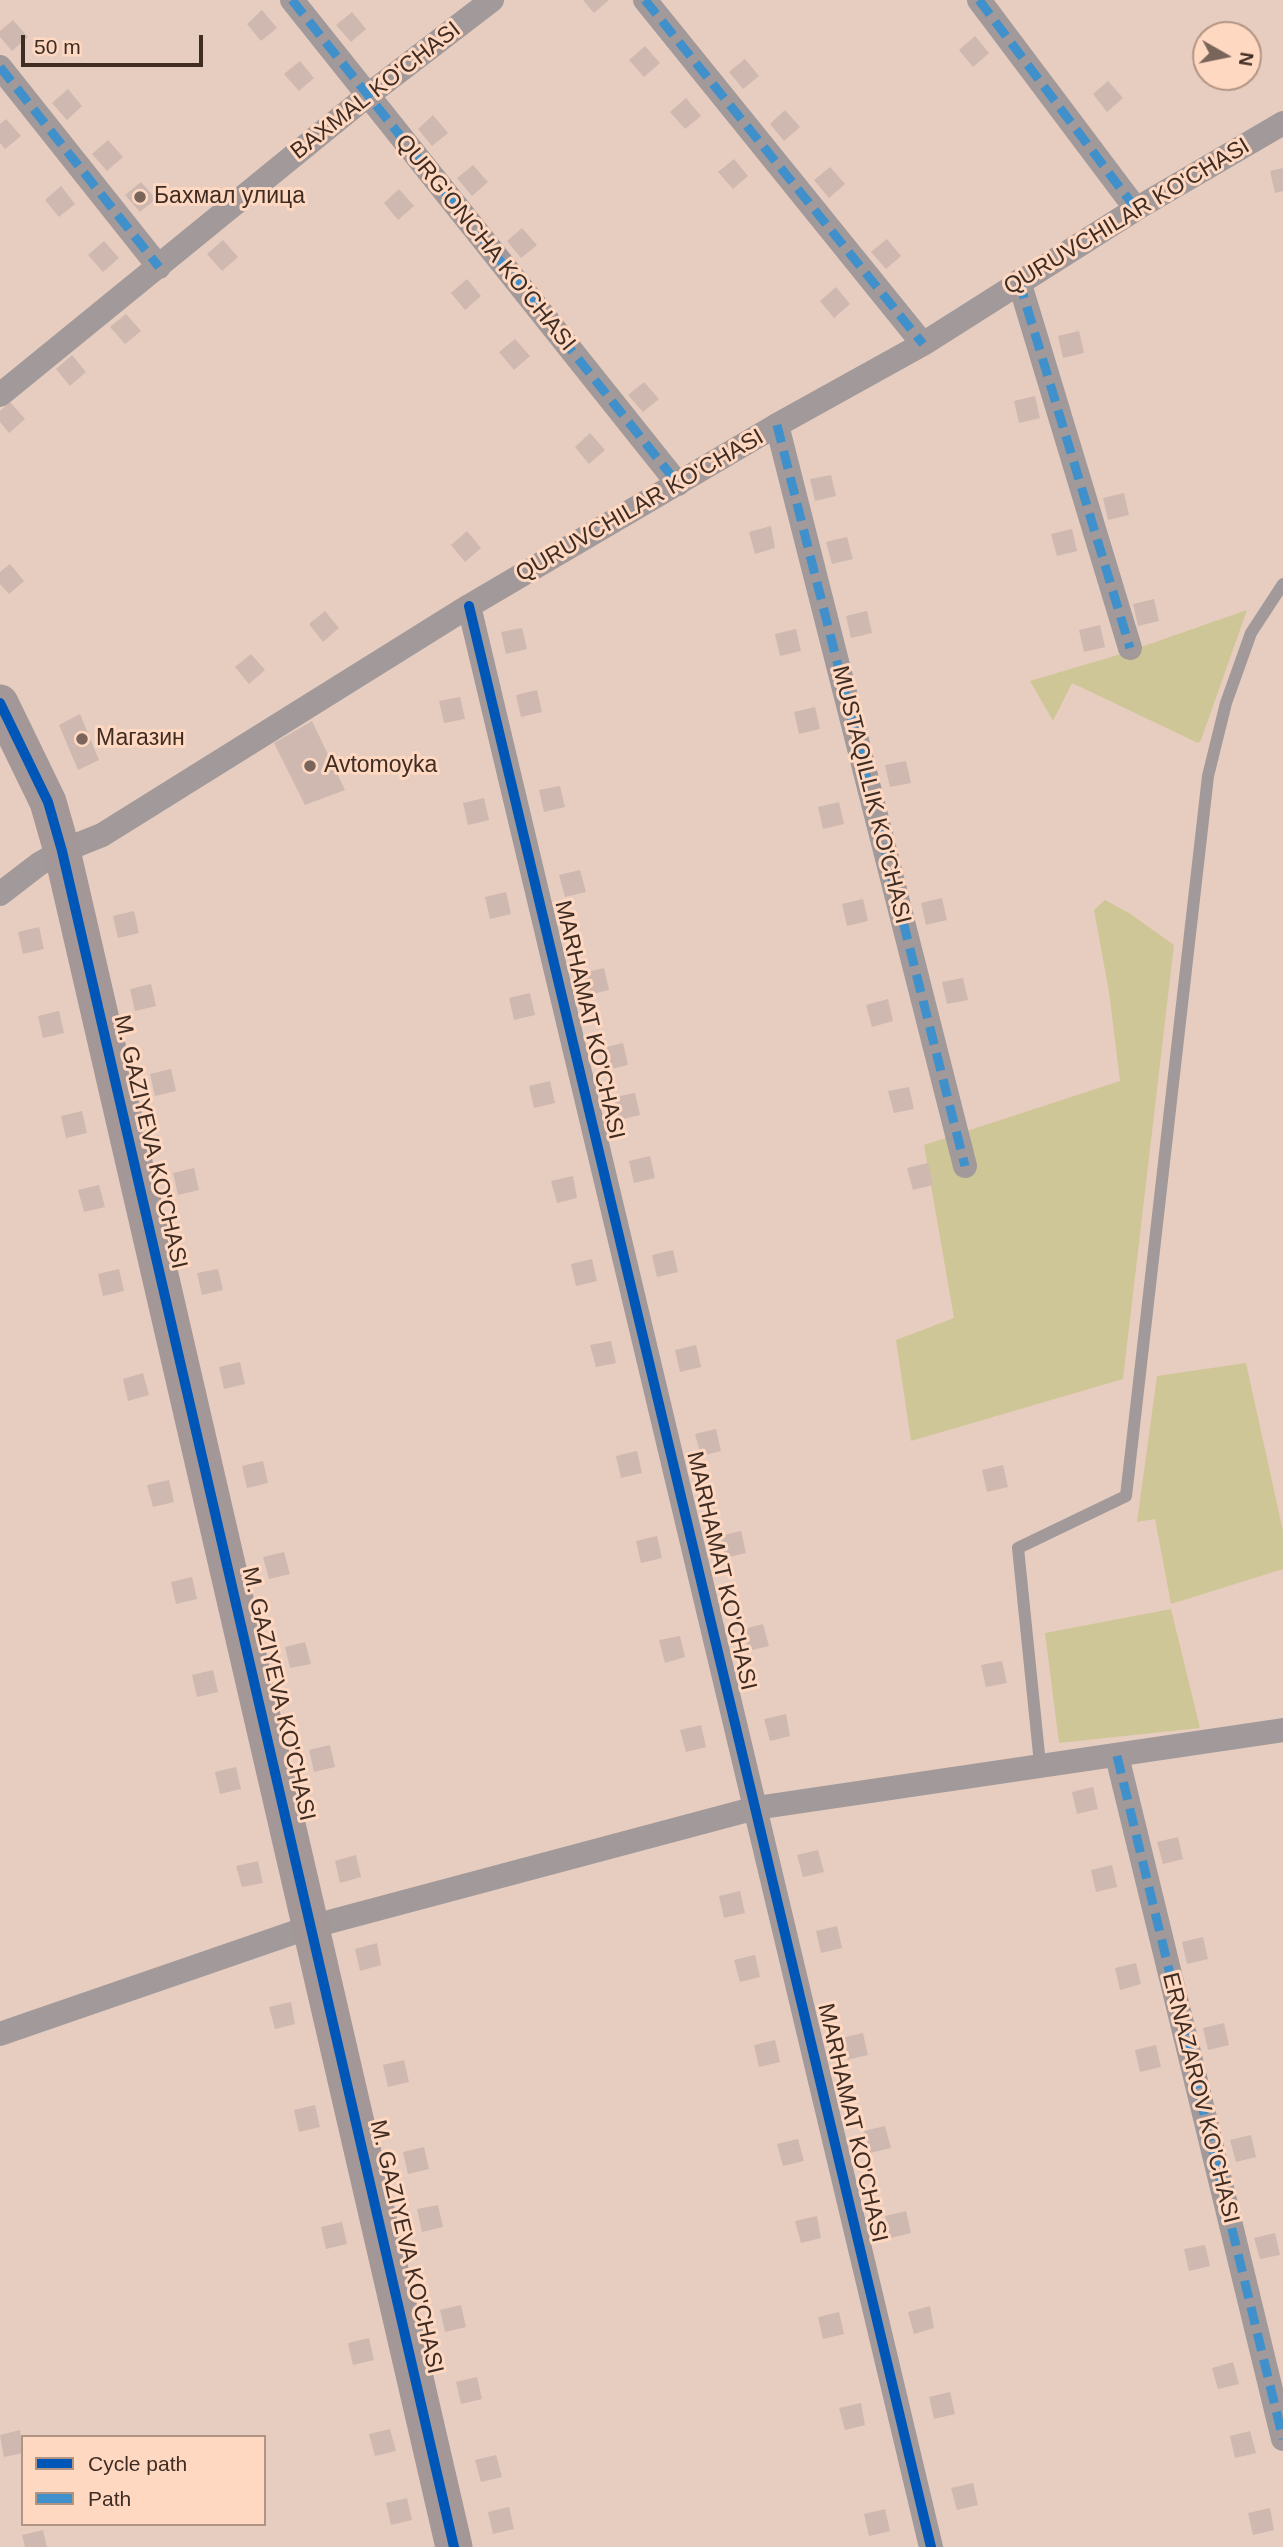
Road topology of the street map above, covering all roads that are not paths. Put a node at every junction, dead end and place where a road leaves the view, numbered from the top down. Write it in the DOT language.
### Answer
graph roads {
  1 [pos="292,0"];
  2 [pos="492,0"];
  3 [pos="645,0"];
  4 [pos="979,0"];
  5 [pos="0,67"];
  6 [pos="368,96"];
  7 [pos="1283,123"];
  8 [pos="1136,209"];
  9 [pos="159,267"];
  10 [pos="1019,281"];
  11 [pos="923,344"];
  12 [pos="0,395"];
  13 [pos="777,425"];
  14 [pos="678,484"];
  15 [pos="1283,584"];
  16 [pos="469,606"];
  17 [pos="1130,648"];
  18 [pos="0,703"];
  19 [pos="62,851"];
  20 [pos="0,894"];
  21 [pos="965,1166"];
  22 [pos="1283,1730"];
  23 [pos="1117,1756"];
  24 [pos="1040,1764"];
  25 [pos="757,1808"];
  26 [pos="310,1927"];
  27 [pos="0,2034"];
  28 [pos="1283,2439"];
  29 [pos="454,2547"];
  30 [pos="931,2547"];
  1 -- 6 [label="street, QURG'ONCHA KO'CHASI"];
  2 -- 6 [label="street, BAХMAL KO'CHASI"];
  3 -- 11 [label="street"];
  4 -- 8 [label="street"];
  5 -- 9 [label="street"];
  6 -- 9 [label="street, BAХMAL KO'CHASI"];
  6 -- 14 [label="street, QURG'ONCHA KO'CHASI"];
  7 -- 8 [label="street, QURUVCHILAR KO'CHASI"];
  8 -- 10 [label="street, QURUVCHILAR KO'CHASI"];
  9 -- 12 [label="street, BAХMAL KO'CHASI"];
  10 -- 11 [label="street, QURUVCHILAR KO'CHASI"];
  10 -- 17 [label="street"];
  11 -- 13 [label="street, QURUVCHILAR KO'CHASI"];
  13 -- 14 [label="street, QURUVCHILAR KO'CHASI"];
  13 -- 21 [label="street, MUSTAQILLIK KO'CHASI"];
  14 -- 16 [label="street, QURUVCHILAR KO'CHASI"];
  15 -- 24 [label="lane"];
  16 -- 19 [label="street, QURUVCHILAR KO'CHASI"];
  16 -- 25 [label="street, MARHAMAT KO'CHASI"];
  18 -- 19 [label="street, M. GAZIYEVA KO'CHASI"];
  19 -- 20 [label="street, QURUVCHILAR KO'CHASI"];
  19 -- 26 [label="street, M. GAZIYEVA KO'CHASI"];
  22 -- 23 [label="street"];
  23 -- 24 [label="street"];
  23 -- 28 [label="street, ERNAZAROV KO'CHASI"];
  24 -- 25 [label="street"];
  25 -- 26 [label="street"];
  25 -- 30 [label="street, MARHAMAT KO'CHASI"];
  26 -- 27 [label="street"];
  26 -- 29 [label="street, M. GAZIYEVA KO'CHASI"];
}
